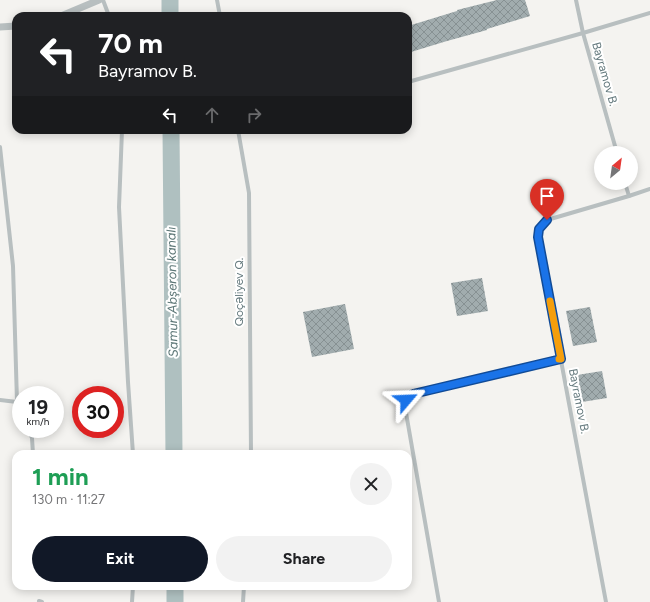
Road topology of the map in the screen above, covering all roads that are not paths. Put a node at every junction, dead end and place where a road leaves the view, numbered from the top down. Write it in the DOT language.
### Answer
graph roads {
  1 [pos="100,0"];
  2 [pos="103,0"];
  3 [pos="217,0"];
  4 [pos="576,0"];
  5 [pos="71,12"];
  6 [pos="108,12"];
  7 [pos="219,12"];
  8 [pos="650,13"];
  9 [pos="12,26"];
  10 [pos="0,27"];
  11 [pos="583,33"];
  12 [pos="412,81"];
  13 [pos="122,134"];
  14 [pos="239,134"];
  15 [pos="615,146"];
  16 [pos="0,147"];
  17 [pos="650,189"];
  18 [pos="627,190"];
  19 [pos="629,196"];
  20 [pos="561,359"];
  21 [pos="17,386"];
  22 [pos="0,400"];
  23 [pos="12,401"];
  24 [pos="32,438"];
  25 [pos="33,450"];
  26 [pos="133,450"];
  27 [pos="251,450"];
  28 [pos="133,590"];
  29 [pos="244,590"];
  30 [pos="132,602"];
  31 [pos="244,602"];
  32 [pos="439,602"];
  33 [pos="606,602"];
  1 -- 5 [label="street"];
  2 -- 6 [label="street"];
  3 -- 7 [label="street"];
  4 -- 11 [label="street, Bayramov B."];
  8 -- 11 [label="street"];
  9 -- 10 [label="street"];
  11 -- 12 [label="street"];
  11 -- 15 [label="street, Bayramov B."];
  13 -- 26 [label="street"];
  14 -- 27 [label="street, Qoçəliyev Q."];
  16 -- 21 [label="street"];
  17 -- 19 [label="street, Bayramov B."];
  18 -- 19 [label="street"];
  19 -- 20 [label="street, Bayramov B."];
  20 -- 32 [label="street"];
  20 -- 33 [label="street, Bayramov B."];
  22 -- 23 [label="street"];
  24 -- 25 [label="street"];
  28 -- 30 [label="street"];
  29 -- 31 [label="street"];
}
